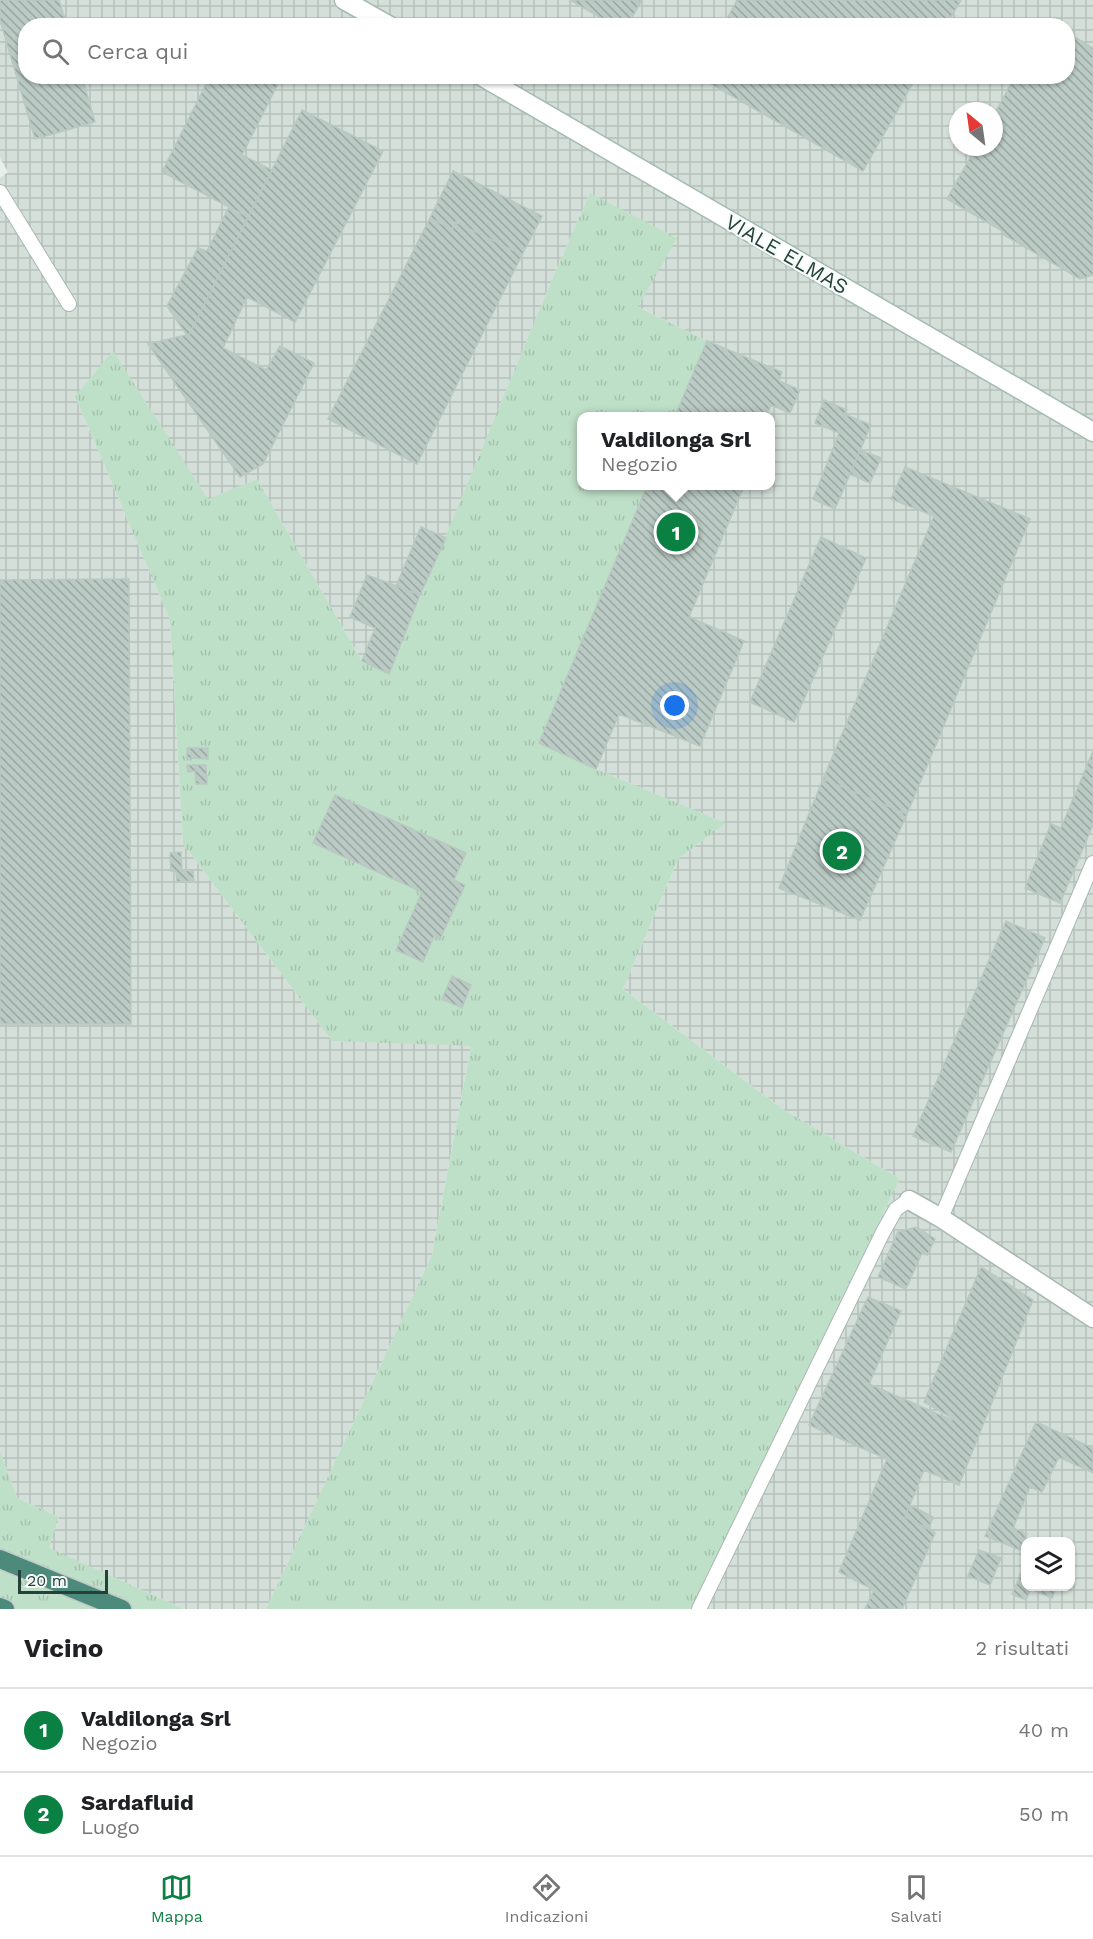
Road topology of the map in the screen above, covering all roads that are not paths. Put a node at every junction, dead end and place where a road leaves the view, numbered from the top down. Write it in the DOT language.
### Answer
graph roads {
  1 [pos="344,0"];
  2 [pos="376,18"];
  3 [pos="495,84"];
  4 [pos="0,192"];
  5 [pos="69,304"];
  6 [pos="1093,432"];
  7 [pos="1093,863"];
  8 [pos="909,1200"];
  9 [pos="940,1218"];
  10 [pos="1093,1318"];
  11 [pos="0,1559"];
  12 [pos="0,1607"];
  13 [pos="5,1609"];
  14 [pos="122,1609"];
  15 [pos="699,1609"];
  1 -- 2 [label="main road"];
  3 -- 6 [label="main road, VIALE ELMAS"];
  4 -- 5 [label="lane"];
  7 -- 9 [label="lane"];
  8 -- 9 [label="main road"];
  8 -- 15 [label="lane"];
  9 -- 10 [label="main road"];
  11 -- 14 [label="highway"];
  12 -- 13 [label="highway"];
}
